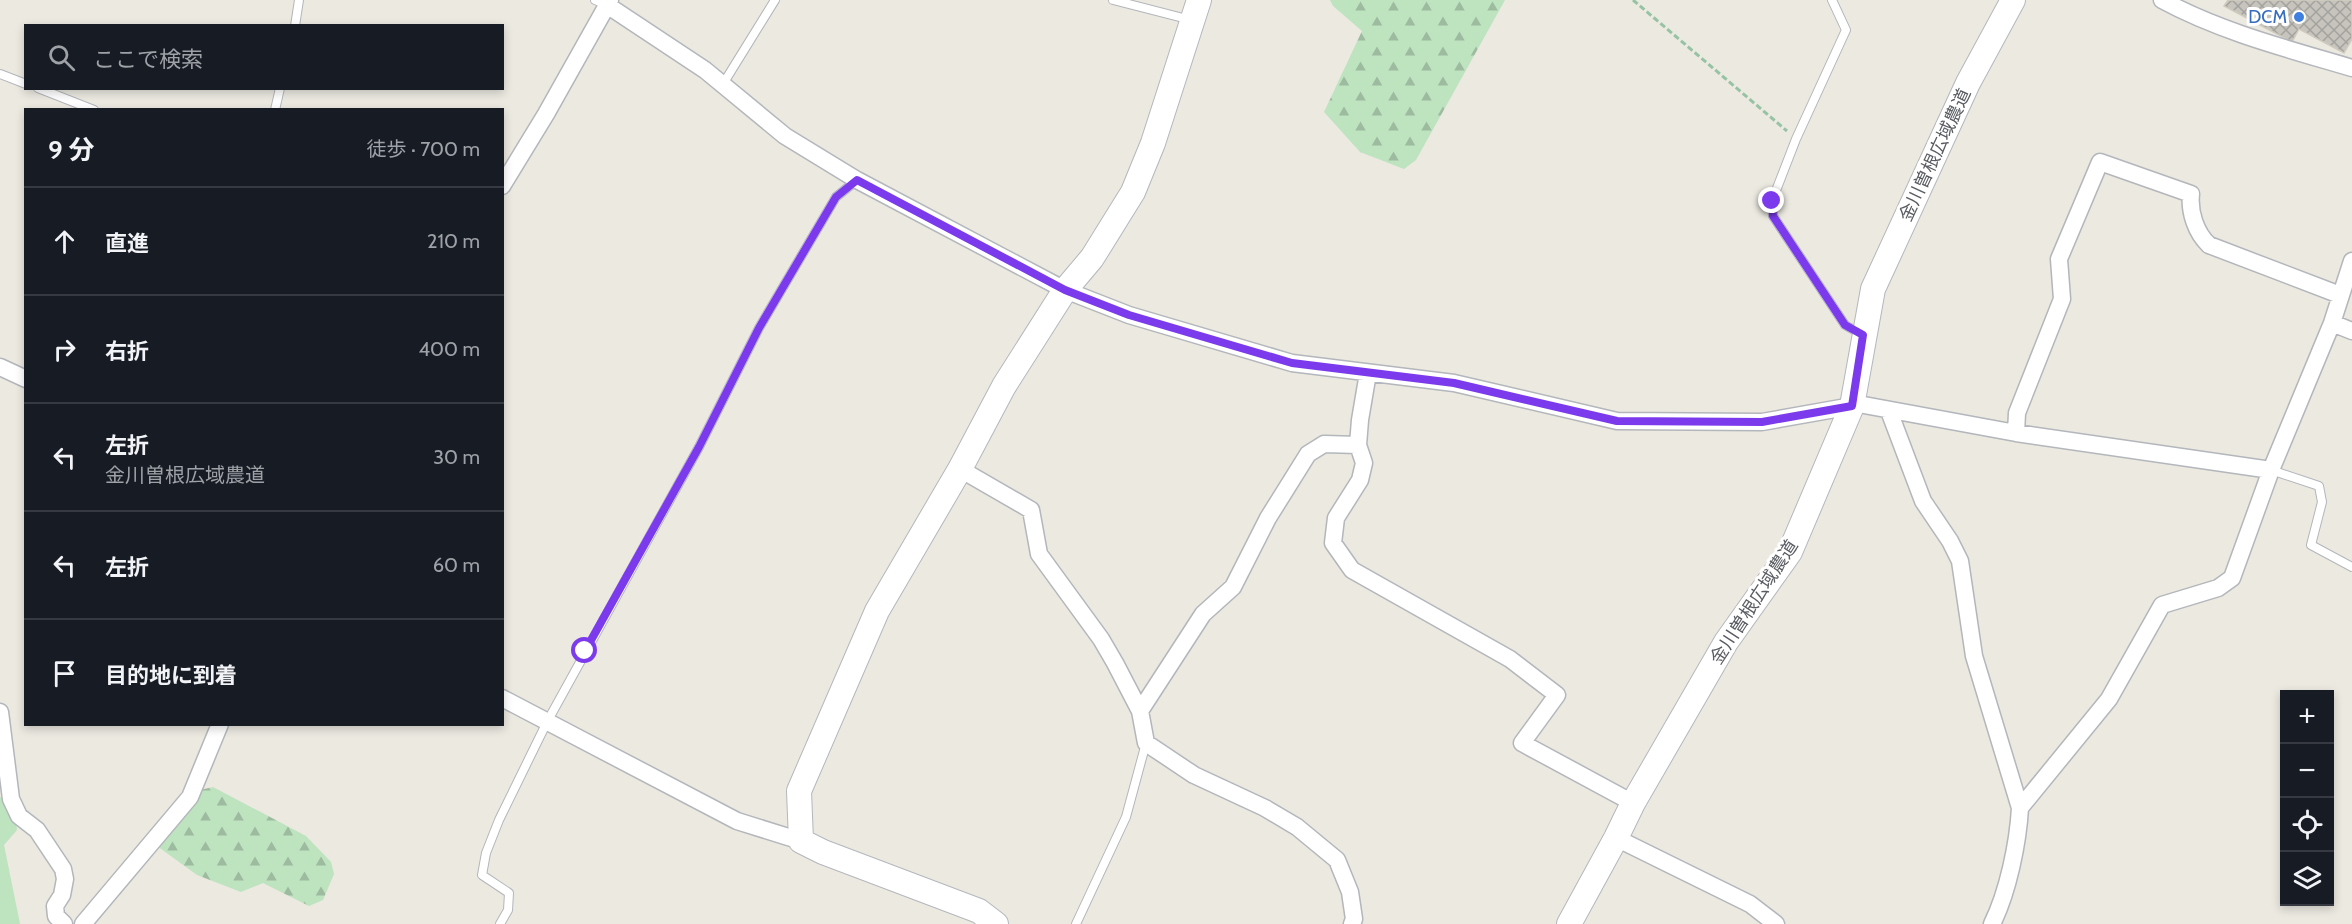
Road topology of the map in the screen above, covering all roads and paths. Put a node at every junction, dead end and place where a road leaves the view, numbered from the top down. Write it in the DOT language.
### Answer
graph roads {
  1 [pos="300,0"];
  2 [pos="776,0"];
  3 [pos="1113,0"];
  4 [pos="1633,0"];
  5 [pos="1832,0"];
  6 [pos="2013,0"];
  7 [pos="2162,0"];
  8 [pos="604,2"];
  9 [pos="1195,10"];
  10 [pos="295,24"];
  11 [pos="2352,68"];
  12 [pos="0,74"];
  13 [pos="24,83"];
  14 [pos="723,84"];
  15 [pos="43,90"];
  16 [pos="280,90"];
  17 [pos="89,108"];
  18 [pos="275,108"];
  19 [pos="1796,139"];
  20 [pos="857,180"];
  21 [pos="504,183"];
  22 [pos="2352,261"];
  23 [pos="1065,290"];
  24 [pos="2340,295"];
  25 [pos="2332,323"];
  26 [pos="2352,331"];
  27 [pos="1863,335"];
  28 [pos="0,367"];
  29 [pos="1368,373"];
  30 [pos="24,377"];
  31 [pos="1852,405"];
  32 [pos="1889,411"];
  33 [pos="2016,433"];
  34 [pos="1358,446"];
  35 [pos="960,469"];
  36 [pos="2271,470"];
  37 [pos="2352,567"];
  38 [pos="504,699"];
  39 [pos="1140,711"];
  40 [pos="0,712"];
  41 [pos="547,722"];
  42 [pos="219,726"];
  43 [pos="1146,742"];
  44 [pos="1633,803"];
  45 [pos="2019,808"];
  46 [pos="1616,838"];
  47 [pos="801,841"];
  48 [pos="89,922"];
  49 [pos="64,924"];
  50 [pos="500,924"];
  51 [pos="996,924"];
  52 [pos="1076,924"];
  53 [pos="1352,924"];
  54 [pos="1569,924"];
  55 [pos="1776,924"];
  56 [pos="1992,924"];
  1 -- 10 [label="lane"];
  2 -- 14 [label="lane"];
  3 -- 9 [label="lane"];
  4 -- 19 [label="path"];
  5 -- 19 [label="lane"];
  6 -- 27 [label="street, 金川曽根広域農道"];
  7 -- 11 [label="street"];
  8 -- 14 [label="street"];
  8 -- 21 [label="street"];
  9 -- 23 [label="street"];
  12 -- 13 [label="lane"];
  14 -- 20 [label="street"];
  15 -- 17 [label="lane"];
  16 -- 18 [label="lane"];
  19 -- 27 [label="lane"];
  20 -- 23 [label="street"];
  20 -- 41 [label="lane"];
  22 -- 24 [label="street"];
  23 -- 29 [label="street"];
  23 -- 35 [label="street"];
  24 -- 25 [label="street"];
  24 -- 33 [label="street"];
  25 -- 26 [label="street"];
  25 -- 36 [label="street"];
  27 -- 31 [label="street, 金川曽根広域農道"];
  28 -- 30 [label="street"];
  29 -- 31 [label="street"];
  29 -- 34 [label="street"];
  31 -- 32 [label="street"];
  31 -- 44 [label="street, 金川曽根広域農道"];
  32 -- 33 [label="street"];
  32 -- 45 [label="street"];
  33 -- 36 [label="street"];
  34 -- 39 [label="street"];
  34 -- 44 [label="street"];
  35 -- 39 [label="street"];
  35 -- 47 [label="street"];
  36 -- 37 [label="lane"];
  36 -- 45 [label="street"];
  38 -- 41 [label="street"];
  39 -- 43 [label="street"];
  40 -- 49 [label="street"];
  41 -- 47 [label="street"];
  41 -- 50 [label="lane"];
  42 -- 48 [label="street"];
  43 -- 52 [label="lane"];
  43 -- 53 [label="street"];
  44 -- 46 [label="street, 金川曽根広域農道"];
  45 -- 56 [label="street"];
  46 -- 54 [label="street, 金川曽根広域農道"];
  46 -- 55 [label="street"];
  47 -- 51 [label="street"];
}
